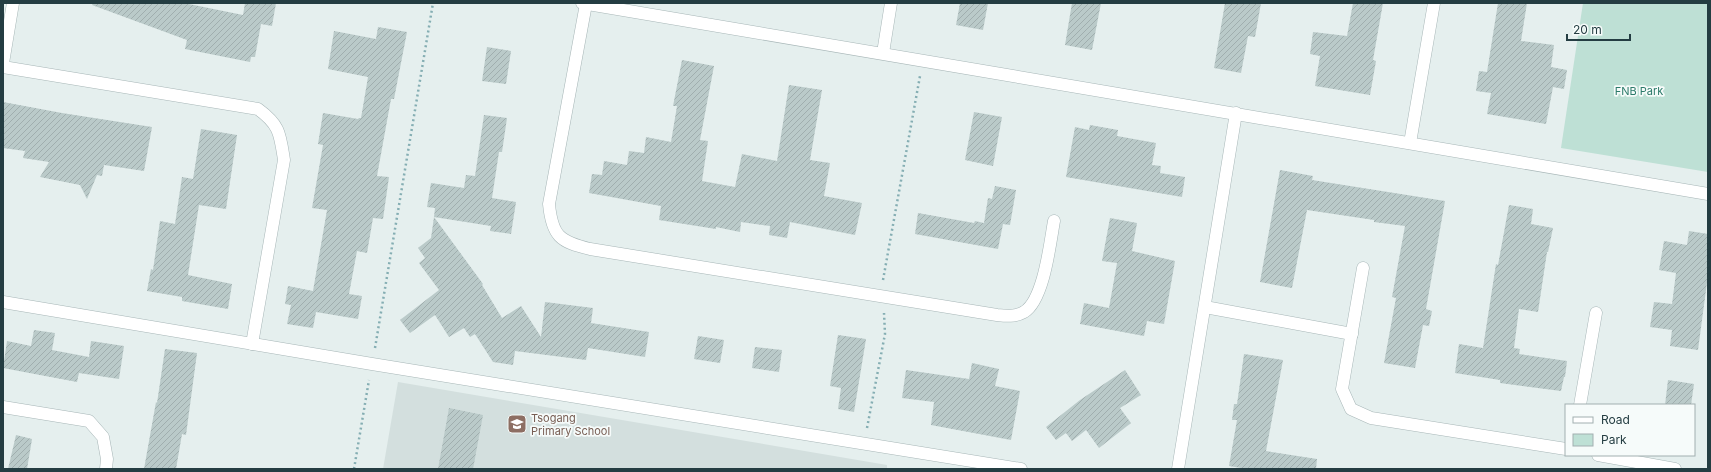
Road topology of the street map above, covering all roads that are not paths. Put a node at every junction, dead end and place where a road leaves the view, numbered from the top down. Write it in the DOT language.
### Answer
graph roads {
  1 [pos="13,3"];
  2 [pos="584,3"];
  3 [pos="891,3"];
  4 [pos="1434,3"];
  5 [pos="883,53"];
  6 [pos="3,63"];
  7 [pos="3,67"];
  8 [pos="1236,113"];
  9 [pos="1410,143"];
  10 [pos="1708,194"];
  11 [pos="1054,221"];
  12 [pos="1363,268"];
  13 [pos="3,302"];
  14 [pos="1205,307"];
  15 [pos="1596,313"];
  16 [pos="1352,334"];
  17 [pos="252,344"];
  18 [pos="1580,404"];
  19 [pos="3,407"];
  20 [pos="1565,449"];
  21 [pos="1604,456"];
  22 [pos="106,469"];
  23 [pos="1021,469"];
  24 [pos="1178,469"];
  25 [pos="1675,469"];
  1 -- 6 [label="street"];
  2 -- 5 [label="street"];
  2 -- 11 [label="street"];
  3 -- 5 [label="street"];
  4 -- 9 [label="street"];
  5 -- 8 [label="street"];
  7 -- 17 [label="street"];
  8 -- 9 [label="street"];
  8 -- 14 [label="street"];
  9 -- 10 [label="street"];
  12 -- 16 [label="street"];
  13 -- 17 [label="street"];
  14 -- 16 [label="street"];
  14 -- 24 [label="street"];
  15 -- 18 [label="street"];
  16 -- 20 [label="street"];
  17 -- 23 [label="street"];
  19 -- 22 [label="street"];
  21 -- 25 [label="street"];
}
